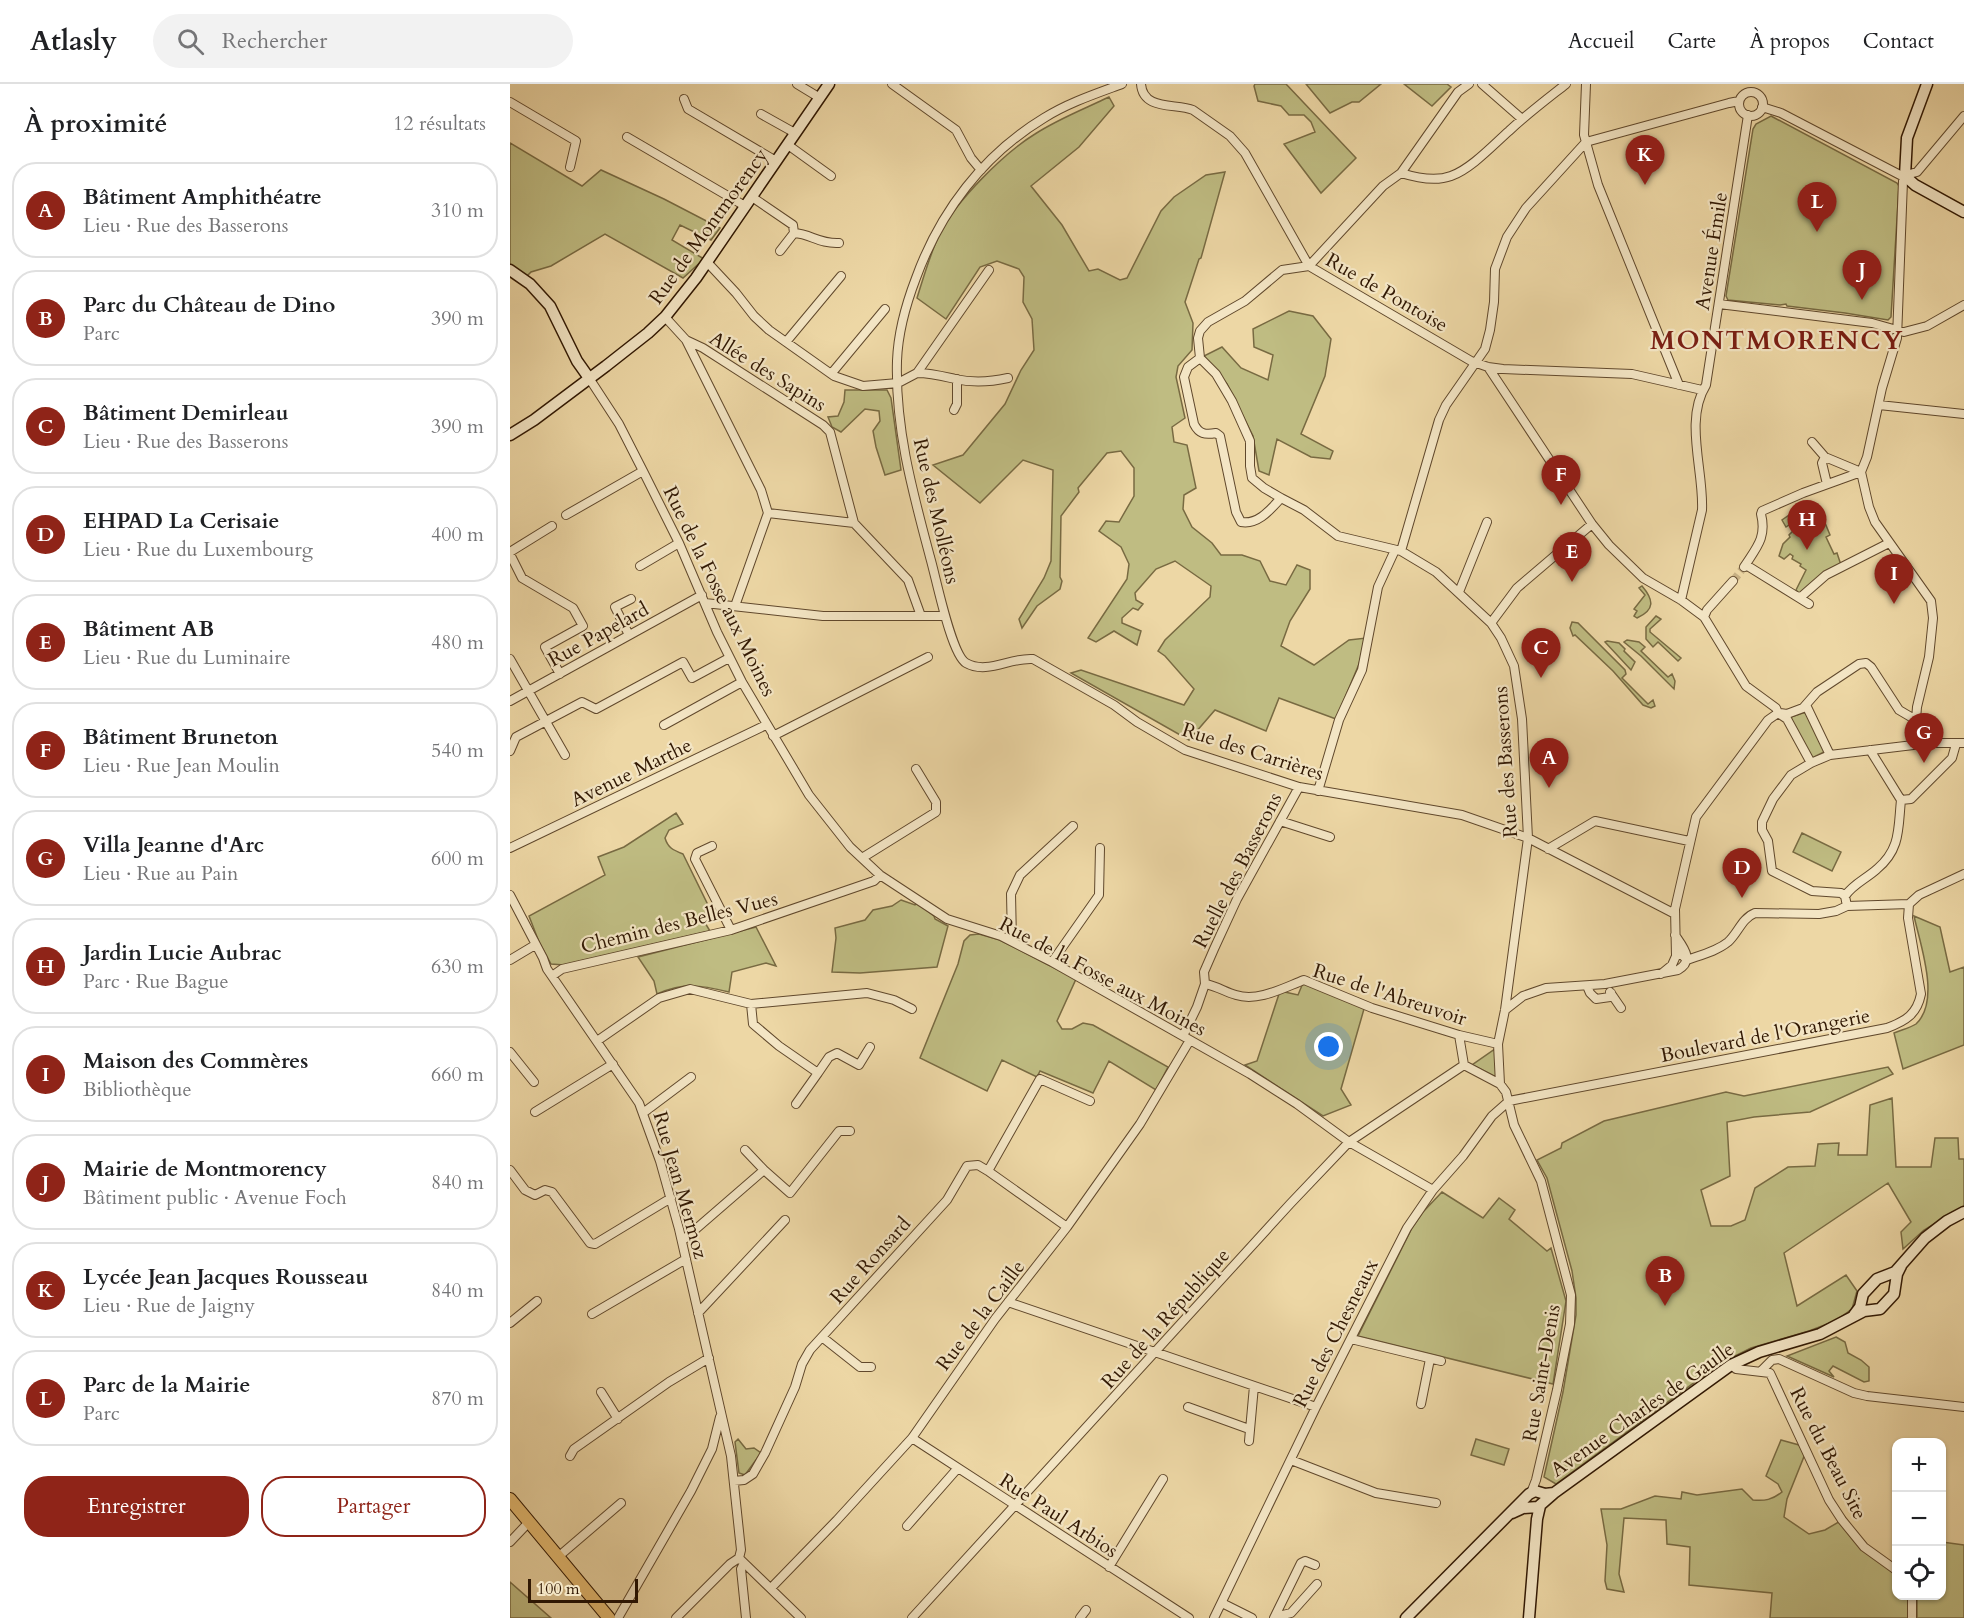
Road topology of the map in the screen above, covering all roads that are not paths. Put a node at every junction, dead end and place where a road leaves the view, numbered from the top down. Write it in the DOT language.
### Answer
graph roads {
  1 [pos="797,84"];
  2 [pos="829,84"];
  3 [pos="892,84"];
  4 [pos="1122,84"];
  5 [pos="1142,84"];
  6 [pos="1469,84"];
  7 [pos="1482,84"];
  8 [pos="1566,84"];
  9 [pos="1586,84"];
  10 [pos="1927,84"];
  11 [pos="1753,88"];
  12 [pos="820,98"];
  13 [pos="684,99"];
  14 [pos="1739,101"];
  15 [pos="510,102"];
  16 [pos="1762,107"];
  17 [pos="761,114"];
  18 [pos="1748,115"];
  19 [pos="1964,116"];
  20 [pos="1522,119"];
  21 [pos="795,133"];
  22 [pos="627,137"];
  23 [pos="1586,142"];
  24 [pos="788,145"];
  25 [pos="776,161"];
  26 [pos="570,167"];
  27 [pos="981,170"];
  28 [pos="1401,172"];
  29 [pos="831,176"];
  30 [pos="1905,176"];
  31 [pos="752,196"];
  32 [pos="745,206"];
  33 [pos="1964,212"];
  34 [pos="794,233"];
  35 [pos="839,243"];
  36 [pos="780,251"];
  37 [pos="707,262"];
  38 [pos="1309,266"];
  39 [pos="510,270"];
  40 [pos="989,270"];
  41 [pos="841,276"];
  42 [pos="1719,304"];
  43 [pos="1964,305"];
  44 [pos="885,309"];
  45 [pos="665,317"];
  46 [pos="1897,331"];
  47 [pos="686,340"];
  48 [pos="786,342"];
  49 [pos="1200,358"];
  50 [pos="1475,362"];
  51 [pos="1488,367"];
  52 [pos="1510,369"];
  53 [pos="917,373"];
  54 [pos="831,374"];
  55 [pos="589,378"];
  56 [pos="1008,378"];
  57 [pos="957,380"];
  58 [pos="1498,381"];
  59 [pos="898,383"];
  60 [pos="1679,385"];
  61 [pos="1702,390"];
  62 [pos="1879,405"];
  63 [pos="954,410"];
  64 [pos="1964,414"];
  65 [pos="510,435"];
  66 [pos="1812,442"];
  67 [pos="1825,457"];
  68 [pos="643,471"];
  69 [pos="1861,472"];
  70 [pos="1827,484"];
  71 [pos="1281,498"];
  72 [pos="768,513"];
  73 [pos="566,515"];
  74 [pos="1487,522"];
  75 [pos="854,523"];
  76 [pos="1592,524"];
  77 [pos="552,526"];
  78 [pos="679,543"];
  79 [pos="1889,543"];
  80 [pos="1398,550"];
  81 [pos="510,553"];
  82 [pos="640,566"];
  83 [pos="1733,581"];
  84 [pos="1459,592"];
  85 [pos="702,595"];
  86 [pos="1798,597"];
  87 [pos="631,599"];
  88 [pos="1681,600"];
  89 [pos="705,603"];
  90 [pos="1809,604"];
  91 [pos="735,606"];
  92 [pos="921,616"];
  93 [pos="945,616"];
  94 [pos="1704,617"];
  95 [pos="1491,623"];
  96 [pos="629,635"];
  97 [pos="928,657"];
  98 [pos="510,658"];
  99 [pos="729,658"];
  100 [pos="560,674"];
  101 [pos="742,682"];
  102 [pos="528,691"];
  103 [pos="510,701"];
  104 [pos="1806,705"];
  105 [pos="1778,713"];
  106 [pos="1916,720"];
  107 [pos="546,722"];
  108 [pos="664,725"];
  109 [pos="766,725"];
  110 [pos="773,736"];
  111 [pos="1960,743"];
  112 [pos="1922,744"];
  113 [pos="1870,750"];
  114 [pos="510,751"];
  115 [pos="565,754"];
  116 [pos="1830,755"];
  117 [pos="1810,763"];
  118 [pos="916,769"];
  119 [pos="1299,787"];
  120 [pos="1318,791"];
  121 [pos="1901,800"];
  122 [pos="1280,820"];
  123 [pos="1073,826"];
  124 [pos="1330,837"];
  125 [pos="1528,838"];
  126 [pos="1689,841"];
  127 [pos="712,846"];
  128 [pos="510,848"];
  129 [pos="1100,848"];
  130 [pos="1548,849"];
  131 [pos="862,858"];
  132 [pos="1964,874"];
  133 [pos="880,875"];
  134 [pos="510,895"];
  135 [pos="1845,896"];
  136 [pos="1909,904"];
  137 [pos="1847,906"];
  138 [pos="1675,914"];
  139 [pos="731,930"];
  140 [pos="1675,934"];
  141 [pos="1012,941"];
  142 [pos="535,945"];
  143 [pos="1676,949"];
  144 [pos="510,960"];
  145 [pos="1687,960"];
  146 [pos="1052,962"];
  147 [pos="1661,974"];
  148 [pos="552,976"];
  149 [pos="1205,984"];
  150 [pos="1605,984"];
  151 [pos="1587,986"];
  152 [pos="1611,993"];
  153 [pos="751,1004"];
  154 [pos="1621,1008"];
  155 [pos="912,1009"];
  156 [pos="1505,1010"];
  157 [pos="1459,1035"];
  158 [pos="1186,1038"];
  159 [pos="597,1041"];
  160 [pos="1498,1044"];
  161 [pos="870,1047"];
  162 [pos="510,1052"];
  163 [pos="613,1064"];
  164 [pos="1464,1065"];
  165 [pos="818,1073"];
  166 [pos="691,1077"];
  167 [pos="534,1083"];
  168 [pos="1500,1084"];
  169 [pos="1090,1101"];
  170 [pos="1509,1101"];
  171 [pos="796,1104"];
  172 [pos="535,1112"];
  173 [pos="643,1113"];
  174 [pos="850,1131"];
  175 [pos="1349,1142"];
  176 [pos="745,1150"];
  177 [pos="510,1170"];
  178 [pos="764,1170"];
  179 [pos="988,1171"];
  180 [pos="1434,1190"];
  181 [pos="671,1198"];
  182 [pos="1964,1212"];
  183 [pos="785,1220"];
  184 [pos="1066,1227"];
  185 [pos="682,1241"];
  186 [pos="686,1259"];
  187 [pos="1901,1266"];
  188 [pos="1886,1276"];
  189 [pos="1895,1283"];
  190 [pos="1863,1297"];
  191 [pos="537,1301"];
  192 [pos="1008,1302"];
  193 [pos="1870,1310"];
  194 [pos="698,1313"];
  195 [pos="592,1314"];
  196 [pos="1852,1317"];
  197 [pos="510,1323"];
  198 [pos="822,1337"];
  199 [pos="1351,1339"];
  200 [pos="1155,1352"];
  201 [pos="709,1358"];
  202 [pos="1430,1359"];
  203 [pos="1441,1361"];
  204 [pos="1731,1365"];
  205 [pos="871,1367"];
  206 [pos="1762,1370"];
  207 [pos="1254,1386"];
  208 [pos="601,1392"];
  209 [pos="1421,1404"];
  210 [pos="1188,1407"];
  211 [pos="1316,1407"];
  212 [pos="1964,1407"];
  213 [pos="721,1411"];
  214 [pos="618,1419"];
  215 [pos="1249,1429"];
  216 [pos="912,1438"];
  217 [pos="1249,1441"];
  218 [pos="712,1449"];
  219 [pos="729,1451"];
  220 [pos="570,1456"];
  221 [pos="1291,1460"];
  222 [pos="957,1469"];
  223 [pos="1163,1479"];
  224 [pos="734,1481"];
  225 [pos="510,1499"];
  226 [pos="1536,1499"];
  227 [pos="621,1503"];
  228 [pos="1436,1503"];
  229 [pos="1015,1507"];
  230 [pos="529,1522"];
  231 [pos="907,1526"];
  232 [pos="510,1542"];
  233 [pos="558,1557"];
  234 [pos="741,1561"];
  235 [pos="1315,1565"];
  236 [pos="1109,1567"];
  237 [pos="1892,1567"];
  238 [pos="1317,1584"];
  239 [pos="771,1588"];
  240 [pos="1912,1600"];
  241 [pos="1222,1603"];
  242 [pos="1086,1610"];
  243 [pos="1275,1617"];
  244 [pos="609,1618"];
  245 [pos="618,1618"];
  246 [pos="676,1618"];
  247 [pos="746,1618"];
  248 [pos="801,1618"];
  249 [pos="912,1618"];
  250 [pos="1080,1618"];
  251 [pos="1189,1618"];
  252 [pos="1214,1618"];
  253 [pos="1252,1618"];
  254 [pos="1406,1618"];
  255 [pos="1529,1618"];
  256 [pos="1912,1618"];
  1 -- 12 [label="street"];
  2 -- 12 [label="main road, Rue de Montmorency"];
  3 -- 27 [label="street"];
  4 -- 27 [label="street, Rue des Molléons"];
  5 -- 38 [label="street, Rue de Pontoise"];
  6 -- 28 [label="street"];
  7 -- 20 [label="street"];
  8 -- 20 [label="street"];
  9 -- 23 [label="street"];
  10 -- 30 [label="main road"];
  11 -- 14 [label="street"];
  11 -- 16 [label="street"];
  12 -- 21 [label="main road, Rue de Montmorency"];
  13 -- 25 [label="street"];
  14 -- 18 [label="street"];
  14 -- 23 [label="street"];
  15 -- 26 [label="street"];
  16 -- 18 [label="street"];
  16 -- 30 [label="street"];
  17 -- 21 [label="street"];
  18 -- 42 [label="street, Avenue Émile"];
  19 -- 30 [label="street"];
  20 -- 28 [label="street"];
  21 -- 24 [label="main road, Rue de Montmorency"];
  22 -- 32 [label="street"];
  23 -- 50 [label="street"];
  23 -- 60 [label="street"];
  24 -- 25 [label="main road, Rue de Montmorency"];
  24 -- 29 [label="street"];
  25 -- 31 [label="main road, Rue de Montmorency"];
  27 -- 59 [label="street, Rue des Molléons"];
  28 -- 38 [label="street"];
  30 -- 33 [label="main road"];
  30 -- 46 [label="street"];
  31 -- 32 [label="main road, Rue de Montmorency"];
  31 -- 34 [label="street"];
  32 -- 37 [label="main road, Rue de Montmorency"];
  34 -- 35 [label="street"];
  34 -- 36 [label="street"];
  37 -- 45 [label="main road, Rue de Montmorency"];
  37 -- 48 [label="street"];
  38 -- 49 [label="street"];
  38 -- 50 [label="street, Rue de Pontoise"];
  39 -- 55 [label="main road"];
  40 -- 53 [label="street"];
  41 -- 48 [label="street"];
  42 -- 46 [label="street"];
  42 -- 61 [label="street, Avenue Émile"];
  43 -- 46 [label="street"];
  44 -- 54 [label="street"];
  45 -- 47 [label="street, Allée des Sapins"];
  45 -- 55 [label="main road, Rue de Montmorency"];
  46 -- 62 [label="street"];
  47 -- 72 [label="street"];
  47 -- 75 [label="street, Allée des Sapins"];
  48 -- 54 [label="street"];
  49 -- 71 [label="street, Rue des Basserons"];
  49 -- 71 [label="street"];
  50 -- 51 [label="street, Rue de Pontoise"];
  50 -- 80 [label="street"];
  51 -- 52 [label="street, Rue de Pontoise"];
  51 -- 58 [label="street"];
  52 -- 58 [label="street"];
  52 -- 60 [label="street, Rue de Pontoise"];
  53 -- 57 [label="street"];
  53 -- 59 [label="street"];
  54 -- 59 [label="street"];
  55 -- 65 [label="main road, Rue de Montmorency"];
  55 -- 68 [label="street, Rue de la Fosse aux Moines"];
  56 -- 57 [label="street"];
  57 -- 63 [label="street"];
  58 -- 76 [label="street"];
  59 -- 93 [label="street, Rue des Molléons"];
  60 -- 61 [label="street, Rue de Pontoise"];
  61 -- 88 [label="street, Avenue Émile"];
  62 -- 64 [label="street"];
  62 -- 69 [label="street"];
  66 -- 67 [label="street"];
  67 -- 69 [label="street"];
  67 -- 70 [label="street"];
  68 -- 73 [label="street"];
  68 -- 78 [label="street, Rue de la Fosse aux Moines"];
  69 -- 70 [label="street"];
  69 -- 79 [label="street"];
  70 -- 86 [label="street"];
  71 -- 80 [label="street, Rue des Basserons"];
  72 -- 75 [label="street"];
  72 -- 91 [label="street"];
  74 -- 84 [label="street"];
  75 -- 92 [label="street, Allée des Sapins"];
  76 -- 88 [label="street"];
  76 -- 95 [label="street"];
  77 -- 81 [label="street"];
  78 -- 82 [label="street"];
  78 -- 85 [label="street, Rue de la Fosse aux Moines"];
  79 -- 86 [label="street"];
  79 -- 106 [label="street"];
  80 -- 84 [label="street, Rue des Basserons"];
  80 -- 120 [label="street"];
  81 -- 100 [label="street"];
  83 -- 94 [label="street"];
  84 -- 95 [label="street, Rue des Basserons"];
  85 -- 89 [label="street, Rue de la Fosse aux Moines"];
  85 -- 96 [label="street, Rue Papelard"];
  86 -- 90 [label="street"];
  87 -- 96 [label="street"];
  88 -- 94 [label="street"];
  89 -- 91 [label="street"];
  89 -- 99 [label="street, Rue de la Fosse aux Moines"];
  91 -- 92 [label="street"];
  92 -- 93 [label="street"];
  93 -- 119 [label="street, Rue des Carrières"];
  94 -- 105 [label="street"];
  95 -- 125 [label="street, Rue des Basserons"];
  96 -- 100 [label="street, Rue Papelard"];
  97 -- 110 [label="street"];
  98 -- 102 [label="street"];
  99 -- 101 [label="street, Rue de la Fosse aux Moines"];
  99 -- 107 [label="street"];
  100 -- 102 [label="street, Rue Papelard"];
  101 -- 108 [label="street"];
  101 -- 109 [label="street, Rue de la Fosse aux Moines"];
  102 -- 103 [label="street, Rue Papelard"];
  102 -- 107 [label="street"];
  104 -- 105 [label="street"];
  104 -- 106 [label="street"];
  104 -- 116 [label="street"];
  105 -- 117 [label="street"];
  105 -- 126 [label="street"];
  106 -- 112 [label="street"];
  107 -- 114 [label="street"];
  107 -- 115 [label="street"];
  109 -- 110 [label="street, Rue de la Fosse aux Moines"];
  109 -- 128 [label="street, Avenue Marthe"];
  110 -- 131 [label="street, Rue de la Fosse aux Moines"];
  111 -- 112 [label="street"];
  111 -- 121 [label="street"];
  112 -- 113 [label="street"];
  113 -- 116 [label="street"];
  113 -- 121 [label="street"];
  116 -- 117 [label="street"];
  117 -- 135 [label="street"];
  118 -- 131 [label="street"];
  119 -- 120 [label="street, Rue des Carrières"];
  119 -- 122 [label="street, Ruelle des Basserons"];
  120 -- 125 [label="street, Rue des Carrières"];
  121 -- 135 [label="street"];
  122 -- 124 [label="street"];
  122 -- 149 [label="street, Ruelle des Basserons"];
  123 -- 141 [label="street"];
  125 -- 130 [label="street, Rue des Carrières"];
  125 -- 156 [label="street, Rue des Basserons"];
  126 -- 130 [label="street"];
  126 -- 138 [label="street"];
  127 -- 139 [label="street"];
  129 -- 146 [label="street"];
  130 -- 138 [label="street, Rue des Carrières"];
  131 -- 133 [label="street, Rue de la Fosse aux Moines"];
  132 -- 136 [label="street"];
  133 -- 139 [label="street, Chemin des Belles Vues"];
  133 -- 141 [label="street, Rue de la Fosse aux Moines"];
  134 -- 142 [label="street, Rue Jean Mermoz"];
  135 -- 137 [label="street"];
  136 -- 137 [label="street"];
  136 -- 170 [label="street, Boulevard de l'Orangerie"];
  137 -- 145 [label="street"];
  138 -- 140 [label="street"];
  139 -- 148 [label="street, Chemin des Belles Vues"];
  140 -- 143 [label="street"];
  140 -- 145 [label="street"];
  141 -- 146 [label="street, Rue de la Fosse aux Moines"];
  142 -- 144 [label="street"];
  142 -- 148 [label="street, Rue Jean Mermoz"];
  143 -- 145 [label="street"];
  143 -- 147 [label="street"];
  145 -- 147 [label="street"];
  146 -- 158 [label="street, Rue de la Fosse aux Moines"];
  147 -- 150 [label="street"];
  148 -- 159 [label="street, Rue Jean Mermoz"];
  149 -- 157 [label="street, Rue de l'Abreuvoir"];
  149 -- 158 [label="street, Ruelle des Basserons"];
  150 -- 151 [label="street"];
  150 -- 152 [label="street"];
  151 -- 152 [label="street"];
  151 -- 156 [label="street"];
  152 -- 154 [label="street"];
  153 -- 155 [label="street"];
  153 -- 159 [label="street"];
  153 -- 165 [label="street"];
  156 -- 160 [label="street, Rue des Basserons"];
  157 -- 160 [label="street, Rue de l'Abreuvoir"];
  157 -- 164 [label="street"];
  158 -- 175 [label="street, Rue de la Fosse aux Moines"];
  158 -- 184 [label="street, Rue de la Caille"];
  159 -- 163 [label="street, Rue Jean Mermoz"];
  160 -- 168 [label="street, Rue des Basserons"];
  161 -- 165 [label="street"];
  162 -- 167 [label="street"];
  163 -- 172 [label="street"];
  163 -- 173 [label="street, Rue Jean Mermoz"];
  164 -- 168 [label="street"];
  164 -- 175 [label="street, Rue de la République"];
  165 -- 171 [label="street"];
  166 -- 173 [label="street"];
  168 -- 170 [label="street"];
  169 -- 179 [label="street"];
  170 -- 180 [label="street, Rue des Chesneaux"];
  170 -- 226 [label="street, Rue Saint-Denis"];
  173 -- 181 [label="street, Rue Jean Mermoz"];
  174 -- 178 [label="street"];
  175 -- 180 [label="street, Rue de la Fosse aux Moines"];
  175 -- 200 [label="street, Rue de la République"];
  176 -- 178 [label="street"];
  177 -- 181 [label="street"];
  178 -- 185 [label="street"];
  179 -- 184 [label="street"];
  179 -- 198 [label="street, Rue Ronsard"];
  180 -- 199 [label="street, Rue des Chesneaux"];
  181 -- 185 [label="street, Rue Jean Mermoz"];
  182 -- 187 [label="main road, Avenue Charles de Gaulle"];
  183 -- 194 [label="street"];
  184 -- 192 [label="street, Rue de la Caille"];
  185 -- 186 [label="street, Rue Jean Mermoz"];
  186 -- 194 [label="street, Rue Jean Mermoz"];
  186 -- 195 [label="street"];
  187 -- 188 [label="main road, Avenue Charles de Gaulle"];
  187 -- 189 [label="main road, Avenue Charles de Gaulle"];
  188 -- 189 [label="main road"];
  188 -- 190 [label="main road, Avenue Charles de Gaulle"];
  189 -- 193 [label="main road, Avenue Charles de Gaulle"];
  190 -- 193 [label="main road"];
  190 -- 196 [label="main road, Avenue Charles de Gaulle"];
  191 -- 197 [label="street"];
  192 -- 200 [label="street"];
  192 -- 216 [label="street, Rue de la Caille"];
  193 -- 196 [label="main road, Avenue Charles de Gaulle"];
  194 -- 201 [label="street, Rue Jean Mermoz"];
  196 -- 204 [label="main road, Avenue Charles de Gaulle"];
  198 -- 205 [label="street"];
  198 -- 224 [label="street, Rue Ronsard"];
  199 -- 202 [label="street"];
  199 -- 211 [label="street, Rue des Chesneaux"];
  200 -- 207 [label="street"];
  200 -- 229 [label="street, Rue de la République"];
  201 -- 213 [label="street, Rue Jean Mermoz"];
  201 -- 214 [label="street"];
  202 -- 203 [label="street"];
  202 -- 209 [label="street"];
  204 -- 206 [label="street"];
  204 -- 226 [label="main road, Avenue Charles de Gaulle"];
  206 -- 212 [label="street"];
  206 -- 237 [label="street, Rue du Beau Site"];
  207 -- 211 [label="street"];
  207 -- 215 [label="street"];
  208 -- 214 [label="street"];
  210 -- 215 [label="street"];
  211 -- 221 [label="street, Rue des Chesneaux"];
  213 -- 218 [label="street, Rue Jean Mermoz"];
  213 -- 219 [label="street, Rue Jean Mermoz"];
  214 -- 220 [label="street"];
  215 -- 217 [label="street"];
  216 -- 222 [label="street, Rue Paul Arbios"];
  216 -- 239 [label="street, Rue de la Caille"];
  218 -- 219 [label="street"];
  218 -- 245 [label="street, Rue Jean Mermoz"];
  219 -- 224 [label="street, Rue Jean Mermoz"];
  221 -- 228 [label="street"];
  221 -- 241 [label="street, Rue des Chesneaux"];
  222 -- 229 [label="street, Rue Paul Arbios"];
  222 -- 231 [label="street"];
  223 -- 236 [label="street"];
  224 -- 234 [label="street, Rue Jean Mermoz"];
  225 -- 230 [label="main road"];
  226 -- 254 [label="main road"];
  226 -- 255 [label="main road"];
  227 -- 233 [label="street"];
  229 -- 236 [label="street, Rue Paul Arbios"];
  229 -- 249 [label="street, Rue de la République"];
  230 -- 232 [label="street"];
  230 -- 233 [label="main road"];
  233 -- 244 [label="main road"];
  234 -- 239 [label="street"];
  234 -- 246 [label="street"];
  234 -- 247 [label="street, Rue Jean Mermoz"];
  235 -- 243 [label="street"];
  236 -- 251 [label="street, Rue Paul Arbios"];
  238 -- 243 [label="street"];
  239 -- 248 [label="street"];
  240 -- 256 [label="street"];
  241 -- 252 [label="street, Rue des Chesneaux"];
  241 -- 253 [label="street"];
  242 -- 250 [label="street"];
}
